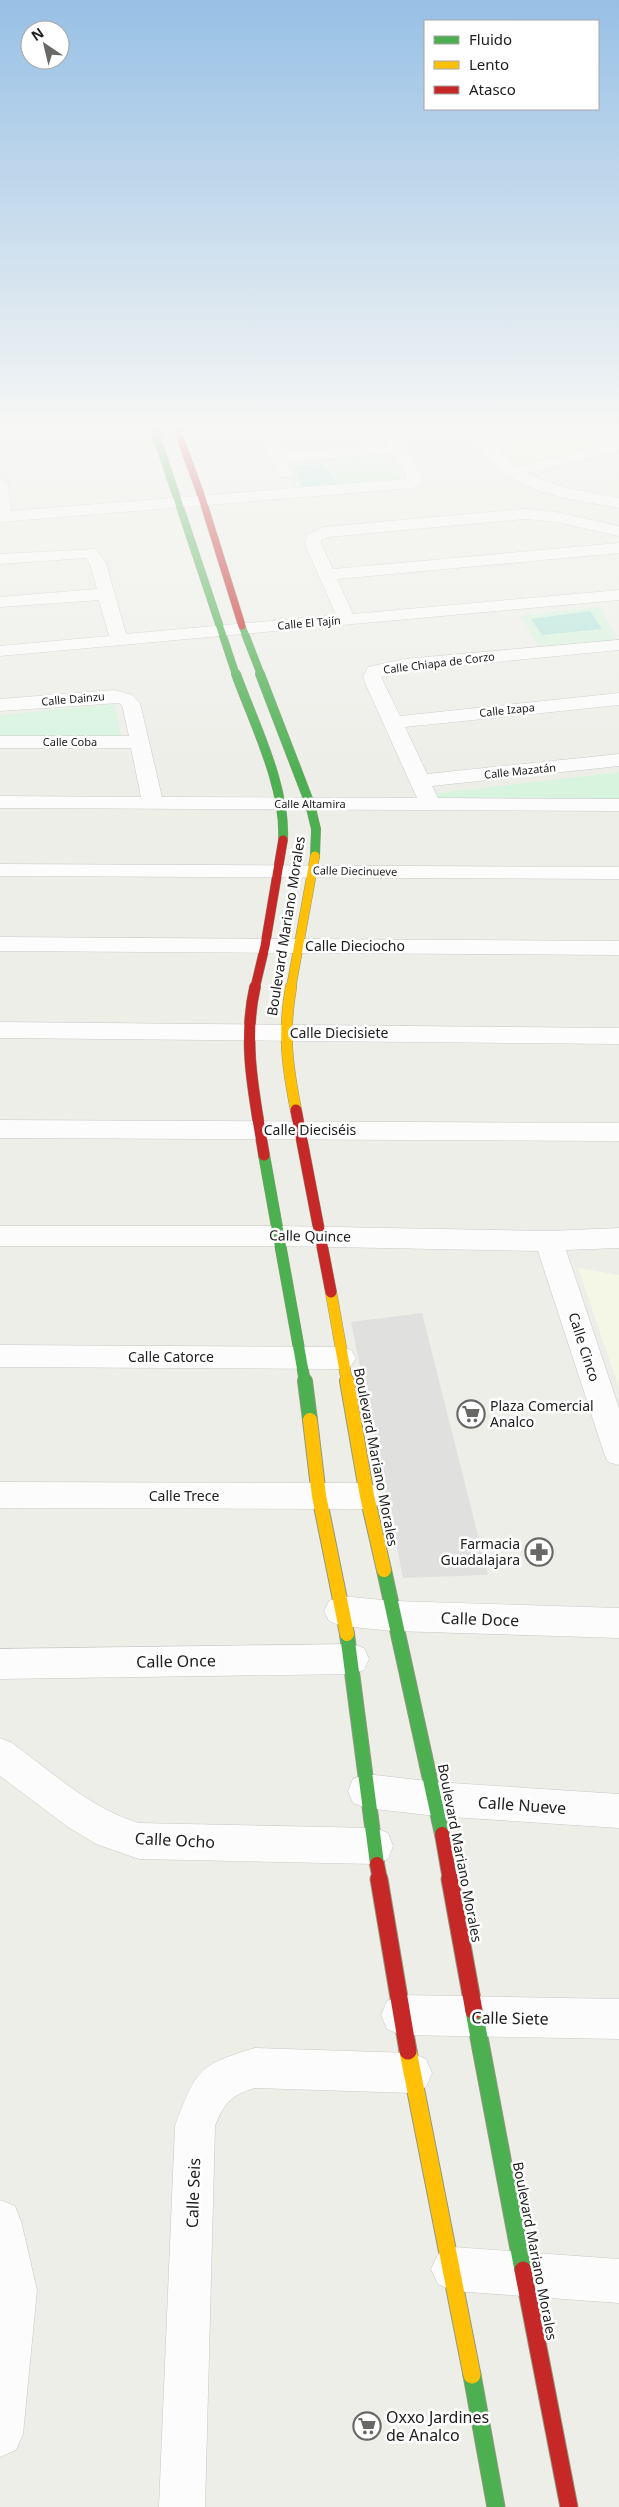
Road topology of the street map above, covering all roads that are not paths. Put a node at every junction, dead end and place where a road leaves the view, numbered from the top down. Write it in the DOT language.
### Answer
graph roads {
  1 [pos="191,543"];
  2 [pos="216,543"];
  3 [pos="313,543"];
  4 [pos="619,548"];
  5 [pos="0,559"];
  6 [pos="327,575"];
  7 [pos="105,594"];
  8 [pos="619,595"];
  9 [pos="0,602"];
  10 [pos="346,619"];
  11 [pos="244,629"];
  12 [pos="220,631"];
  13 [pos="119,640"];
  14 [pos="619,645"];
  15 [pos="0,651"];
  16 [pos="619,699"];
  17 [pos="0,705"];
  18 [pos="394,722"];
  19 [pos="0,742"];
  20 [pos="140,742"];
  21 [pos="619,760"];
  22 [pos="421,781"];
  23 [pos="0,802"];
  24 [pos="153,803"];
  25 [pos="282,803"];
  26 [pos="310,804"];
  27 [pos="430,804"];
  28 [pos="619,805"];
  29 [pos="0,870"];
  30 [pos="280,870"];
  31 [pos="313,871"];
  32 [pos="619,873"];
  33 [pos="0,944"];
  34 [pos="265,946"];
  35 [pos="298,946"];
  36 [pos="619,948"];
  37 [pos="0,1030"];
  38 [pos="248,1032"];
  39 [pos="285,1032"];
  40 [pos="619,1036"];
  41 [pos="0,1129"];
  42 [pos="299,1130"];
  43 [pos="259,1131"];
  44 [pos="619,1132"];
  45 [pos="0,1236"];
  46 [pos="279,1236"];
  47 [pos="322,1236"];
  48 [pos="619,1238"];
  49 [pos="549,1241"];
  50 [pos="0,1356"];
  51 [pos="302,1358"];
  52 [pos="341,1358"];
  53 [pos="619,1453"];
  54 [pos="0,1496"];
  55 [pos="319,1496"];
  56 [pos="367,1496"];
  57 [pos="341,1611"];
  58 [pos="393,1616"];
  59 [pos="619,1623"];
  60 [pos="352,1659"];
  61 [pos="0,1664"];
  62 [pos="0,1755"];
  63 [pos="366,1791"];
  64 [pos="436,1799"];
  65 [pos="619,1811"];
  66 [pos="375,1846"];
  67 [pos="401,2015"];
  68 [pos="475,2017"];
  69 [pos="619,2019"];
  70 [pos="412,2073"];
  71 [pos="0,2221"];
  72 [pos="453,2269"];
  73 [pos="524,2275"];
  74 [pos="619,2281"];
  75 [pos="8,2287"];
  76 [pos="0,2434"];
  77 [pos="182,2507"];
  78 [pos="496,2507"];
  79 [pos="570,2507"];
  1 -- 12 [label="street, Boulevard Mariano Morales"];
  2 -- 11 [label="street, Boulevard Mariano Morales"];
  3 -- 6 [label="street"];
  4 -- 6 [label="street"];
  5 -- 7 [label="street"];
  6 -- 10 [label="street"];
  7 -- 9 [label="street"];
  7 -- 13 [label="street"];
  8 -- 10 [label="street, Calle El Tajín"];
  10 -- 11 [label="street, Calle El Tajín"];
  11 -- 12 [label="street, Calle El Tajín"];
  11 -- 26 [label="street, Boulevard Mariano Morales"];
  12 -- 13 [label="street, Calle El Tajín"];
  12 -- 25 [label="street, Boulevard Mariano Morales"];
  13 -- 15 [label="street, Calle El Tajín"];
  14 -- 18 [label="street, Calle Chiapa de Corzo"];
  16 -- 18 [label="street, Calle Izapa"];
  17 -- 20 [label="street, Calle Dainzu"];
  18 -- 22 [label="street, Calle Chiapa de Corzo"];
  19 -- 20 [label="street, Calle Coba"];
  20 -- 24 [label="street, Calle Dainzu"];
  21 -- 22 [label="street, Calle Mazatán"];
  22 -- 27 [label="street, Calle Chiapa de Corzo"];
  23 -- 24 [label="street, Calle Altamira"];
  24 -- 25 [label="street, Calle Altamira"];
  25 -- 26 [label="street, Calle Altamira"];
  25 -- 30 [label="street, Boulevard Mariano Morales"];
  26 -- 27 [label="street, Calle Altamira"];
  26 -- 31 [label="street, Boulevard Mariano Morales"];
  27 -- 28 [label="street, Calle Altamira"];
  29 -- 30 [label="street, Calle Diecinueve"];
  30 -- 31 [label="street, Calle Diecinueve"];
  30 -- 34 [label="street, Boulevard Mariano Morales"];
  31 -- 32 [label="street, Calle Diecinueve"];
  31 -- 35 [label="street, Boulevard Mariano Morales"];
  33 -- 34 [label="street, Calle Dieciocho"];
  34 -- 35 [label="street, Calle Dieciocho"];
  34 -- 38 [label="street, Boulevard Mariano Morales"];
  35 -- 36 [label="street, Calle Dieciocho"];
  35 -- 39 [label="street, Boulevard Mariano Morales"];
  37 -- 38 [label="street, Calle Diecisiete"];
  38 -- 39 [label="street, Calle Diecisiete"];
  38 -- 43 [label="street, Boulevard Mariano Morales"];
  39 -- 40 [label="street, Calle Diecisiete"];
  39 -- 42 [label="street, Boulevard Mariano Morales"];
  41 -- 43 [label="street, Calle Dieciséis"];
  42 -- 43 [label="street, Calle Dieciséis"];
  42 -- 44 [label="street, Calle Dieciséis"];
  42 -- 47 [label="street, Boulevard Mariano Morales"];
  43 -- 46 [label="street, Boulevard Mariano Morales"];
  45 -- 46 [label="street, Calle Quince"];
  46 -- 47 [label="street, Calle Quince"];
  46 -- 51 [label="street, Boulevard Mariano Morales"];
  47 -- 49 [label="street, Calle Quince"];
  47 -- 52 [label="street, Boulevard Mariano Morales"];
  48 -- 49 [label="street, Calle Quince"];
  49 -- 53 [label="street, Calle Cinco"];
  50 -- 51 [label="street, Calle Catorce"];
  51 -- 52 [label="street, Calle Catorce"];
  51 -- 55 [label="street, Boulevard Mariano Morales"];
  52 -- 56 [label="street, Boulevard Mariano Morales"];
  54 -- 55 [label="street, Calle Trece"];
  55 -- 56 [label="street, Calle Trece"];
  55 -- 57 [label="street, Boulevard Mariano Morales"];
  56 -- 58 [label="street, Boulevard Mariano Morales"];
  57 -- 58 [label="street, Calle Doce"];
  57 -- 60 [label="street, Boulevard Mariano Morales"];
  58 -- 59 [label="street, Calle Doce"];
  58 -- 64 [label="street, Boulevard Mariano Morales"];
  60 -- 61 [label="street, Calle Once"];
  60 -- 63 [label="street, Boulevard Mariano Morales"];
  62 -- 66 [label="street, Calle Ocho"];
  63 -- 64 [label="street, Calle Nueve"];
  63 -- 66 [label="street, Boulevard Mariano Morales"];
  64 -- 65 [label="street, Calle Nueve"];
  64 -- 68 [label="street, Boulevard Mariano Morales"];
  66 -- 67 [label="street, Boulevard Mariano Morales"];
  67 -- 68 [label="street, Calle Siete"];
  67 -- 70 [label="street, Boulevard Mariano Morales"];
  68 -- 69 [label="street, Calle Siete"];
  68 -- 73 [label="street, Boulevard Mariano Morales"];
  70 -- 72 [label="street, Boulevard Mariano Morales"];
  70 -- 77 [label="street, Calle Seis"];
  71 -- 75 [label="street"];
  72 -- 73 [label="street"];
  72 -- 78 [label="street, Boulevard Mariano Morales"];
  73 -- 74 [label="street"];
  73 -- 79 [label="street, Boulevard Mariano Morales"];
  75 -- 76 [label="street"];
}
